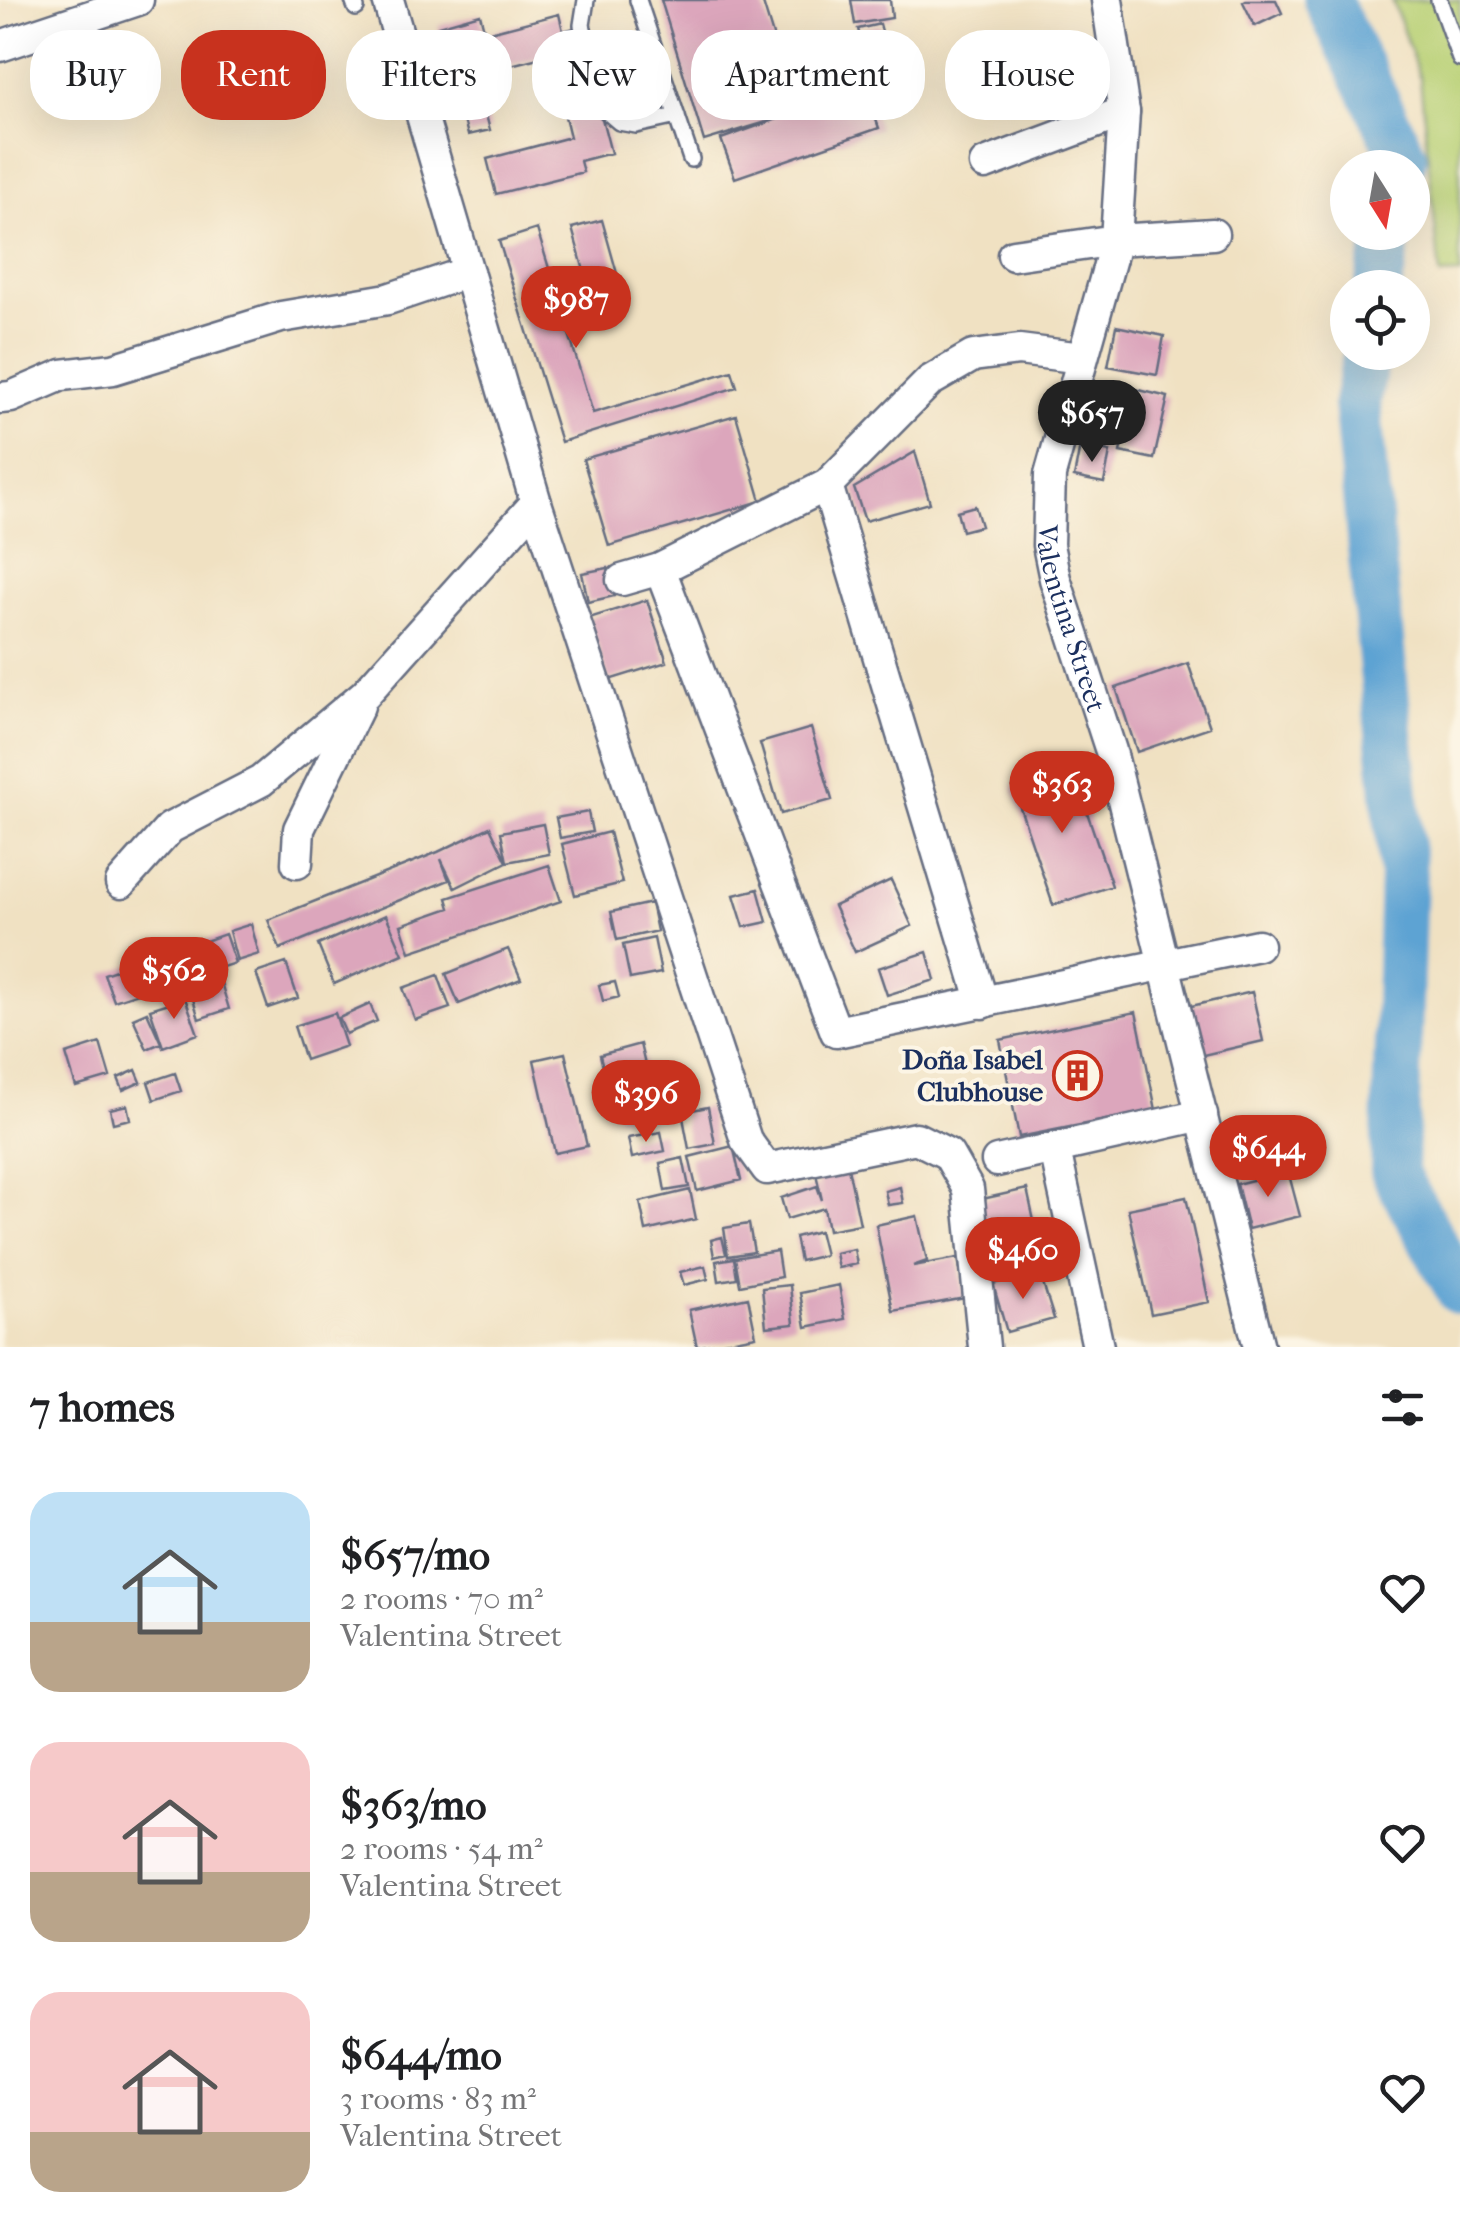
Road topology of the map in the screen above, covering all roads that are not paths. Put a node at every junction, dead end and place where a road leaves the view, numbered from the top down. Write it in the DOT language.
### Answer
graph roads {
  1 [pos="138,0"];
  2 [pos="388,0"];
  3 [pos="586,0"];
  4 [pos="638,0"];
  5 [pos="1107,0"];
  6 [pos="1438,0"];
  7 [pos="0,46"];
  8 [pos="1460,59"];
  9 [pos="1124,112"];
  10 [pos="676,116"];
  11 [pos="691,159"];
  12 [pos="984,164"];
  13 [pos="1213,234"];
  14 [pos="1116,240"];
  15 [pos="1013,255"];
  16 [pos="468,272"];
  17 [pos="1082,358"];
  18 [pos="0,398"];
  19 [pos="828,485"];
  20 [pos="536,503"];
  21 [pos="660,569"];
  22 [pos="622,580"];
  23 [pos="365,694"];
  24 [pos="297,863"];
  25 [pos="121,884"];
  26 [pos="1258,945"];
  27 [pos="1165,962"];
  28 [pos="984,1003"];
  29 [pos="1202,1115"];
  30 [pos="1055,1150"];
  31 [pos="997,1161"];
  32 [pos="984,1347"];
  33 [pos="1098,1347"];
  34 [pos="1259,1347"];
  1 -- 7 [label="street"];
  2 -- 16 [label="street"];
  3 -- 10 [label="lane"];
  4 -- 10 [label="lane"];
  5 -- 9 [label="street, Valentina Street"];
  6 -- 8 [label="lane"];
  9 -- 12 [label="street"];
  9 -- 14 [label="street, Valentina Street"];
  10 -- 11 [label="lane"];
  13 -- 14 [label="street"];
  14 -- 15 [label="street"];
  14 -- 17 [label="street, Valentina Street"];
  16 -- 18 [label="street"];
  16 -- 20 [label="street"];
  17 -- 19 [label="street"];
  17 -- 27 [label="street, Valentina Street"];
  19 -- 21 [label="street"];
  19 -- 28 [label="street"];
  20 -- 23 [label="street"];
  20 -- 32 [label="street"];
  21 -- 22 [label="street"];
  21 -- 28 [label="street"];
  23 -- 24 [label="street"];
  23 -- 25 [label="street"];
  26 -- 27 [label="street"];
  27 -- 28 [label="street"];
  27 -- 29 [label="street, Valentina Street"];
  29 -- 30 [label="street"];
  29 -- 34 [label="street, Valentina Street"];
  30 -- 31 [label="street"];
  30 -- 33 [label="street"];
}
